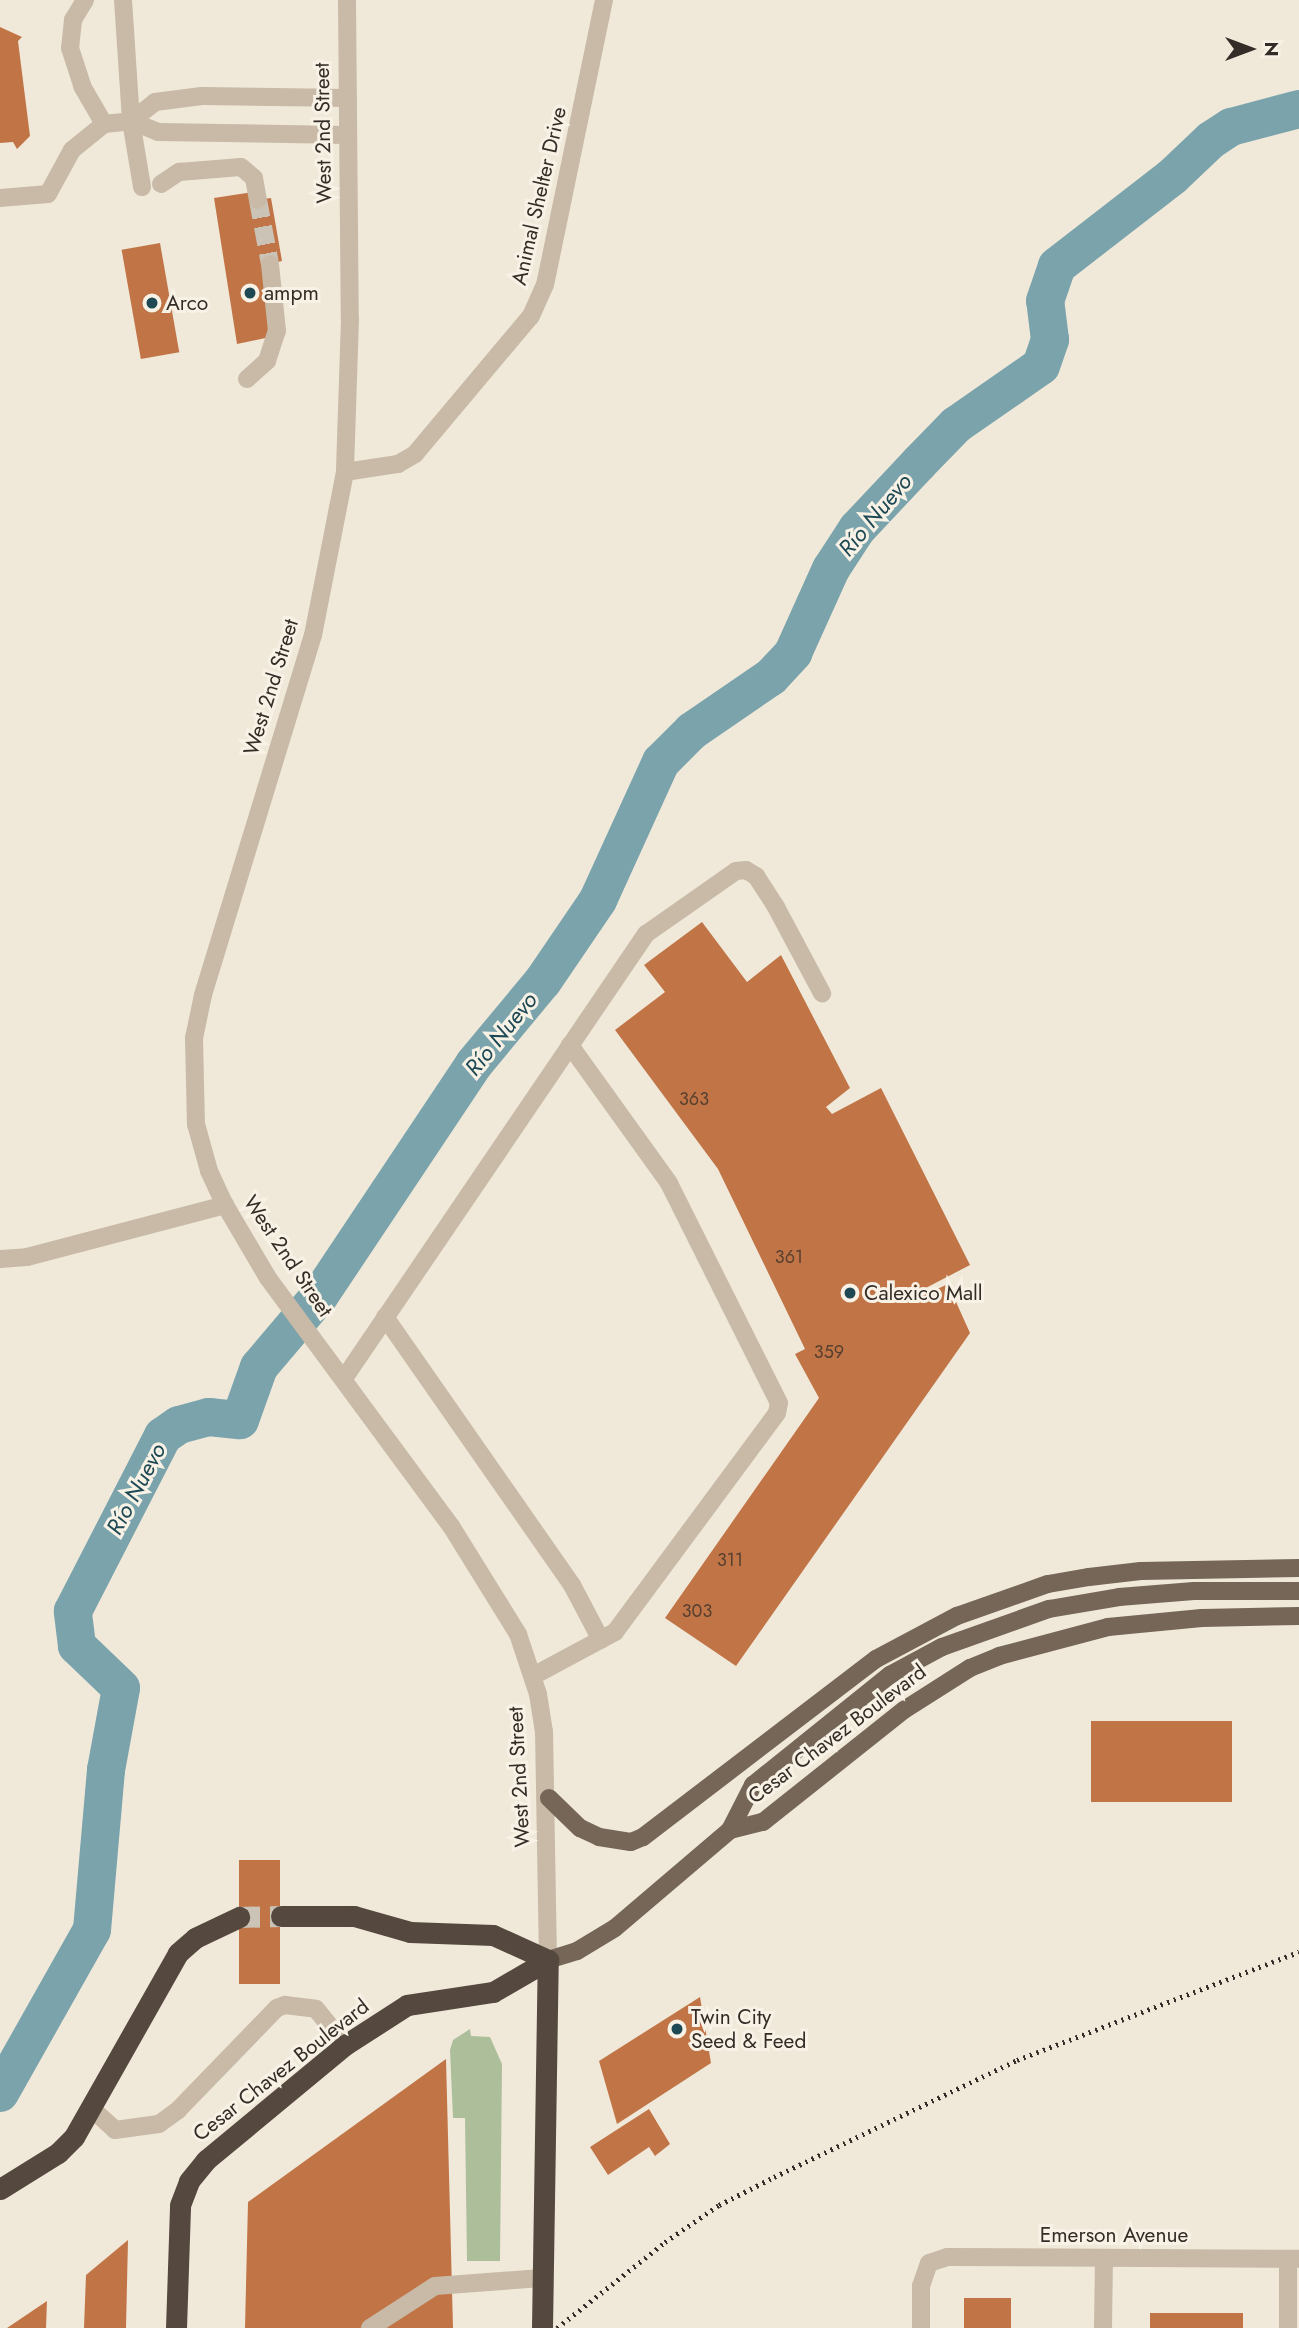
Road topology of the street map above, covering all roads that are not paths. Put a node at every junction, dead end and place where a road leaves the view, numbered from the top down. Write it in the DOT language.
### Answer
graph roads {
  1 [pos="85,0"];
  2 [pos="123,0"];
  3 [pos="346,0"];
  4 [pos="604,0"];
  5 [pos="348,98"];
  6 [pos="131,121"];
  7 [pos="104,124"];
  8 [pos="347,135"];
  9 [pos="161,184"];
  10 [pos="142,187"];
  11 [pos="0,198"];
  12 [pos="258,200"];
  13 [pos="270,264"];
  14 [pos="247,379"];
  15 [pos="345,472"];
  16 [pos="822,993"];
  17 [pos="570,1045"];
  18 [pos="225,1205"];
  19 [pos="0,1259"];
  20 [pos="385,1317"];
  21 [pos="345,1377"];
  22 [pos="1299,1569"];
  23 [pos="1299,1591"];
  24 [pos="1299,1616"];
  25 [pos="601,1640"];
  26 [pos="533,1676"];
  27 [pos="549,1798"];
  28 [pos="730,1830"];
  29 [pos="281,1916"];
  30 [pos="239,1917"];
  31 [pos="548,1960"];
  32 [pos="345,2045"];
  33 [pos="92,2109"];
  34 [pos="0,2189"];
  35 [pos="1104,2258"];
  36 [pos="1294,2259"];
  37 [pos="542,2278"];
  38 [pos="176,2328"];
  39 [pos="370,2328"];
  40 [pos="542,2328"];
  41 [pos="921,2328"];
  42 [pos="1103,2328"];
  43 [pos="1288,2328"];
  1 -- 7 [label="street"];
  2 -- 6 [label="street"];
  3 -- 5 [label="street, West 2nd Street"];
  4 -- 15 [label="street, Animal Shelter Drive"];
  5 -- 6 [label="street"];
  5 -- 8 [label="street, West 2nd Street"];
  6 -- 7 [label="street"];
  6 -- 8 [label="street"];
  6 -- 10 [label="street"];
  7 -- 11 [label="street"];
  8 -- 15 [label="street, West 2nd Street"];
  9 -- 12 [label="street"];
  13 -- 14 [label="street"];
  15 -- 18 [label="street, West 2nd Street"];
  16 -- 17 [label="street"];
  17 -- 20 [label="street"];
  17 -- 25 [label="street"];
  18 -- 19 [label="street"];
  18 -- 21 [label="street, West 2nd Street"];
  20 -- 21 [label="street"];
  20 -- 25 [label="street"];
  21 -- 26 [label="street, West 2nd Street"];
  22 -- 27 [label="main road"];
  23 -- 28 [label="main road, Cesar Chavez Boulevard"];
  24 -- 28 [label="main road, Cesar Chavez Boulevard"];
  25 -- 26 [label="street"];
  26 -- 27 [label="street, West 2nd Street"];
  27 -- 31 [label="street, West 2nd Street"];
  28 -- 31 [label="main road, Cesar Chavez Boulevard"];
  29 -- 31 [label="highway"];
  30 -- 33 [label="highway"];
  31 -- 32 [label="highway, Cesar Chavez Boulevard"];
  31 -- 37 [label="highway, West 2nd Street"];
  32 -- 33 [label="street"];
  32 -- 38 [label="highway, Cesar Chavez Boulevard"];
  33 -- 34 [label="highway"];
  35 -- 36 [label="street, Emerson Avenue"];
  35 -- 41 [label="street, Emerson Avenue"];
  35 -- 42 [label="street"];
  36 -- 43 [label="street"];
  37 -- 39 [label="street"];
  37 -- 40 [label="highway, West 2nd Street"];
}
